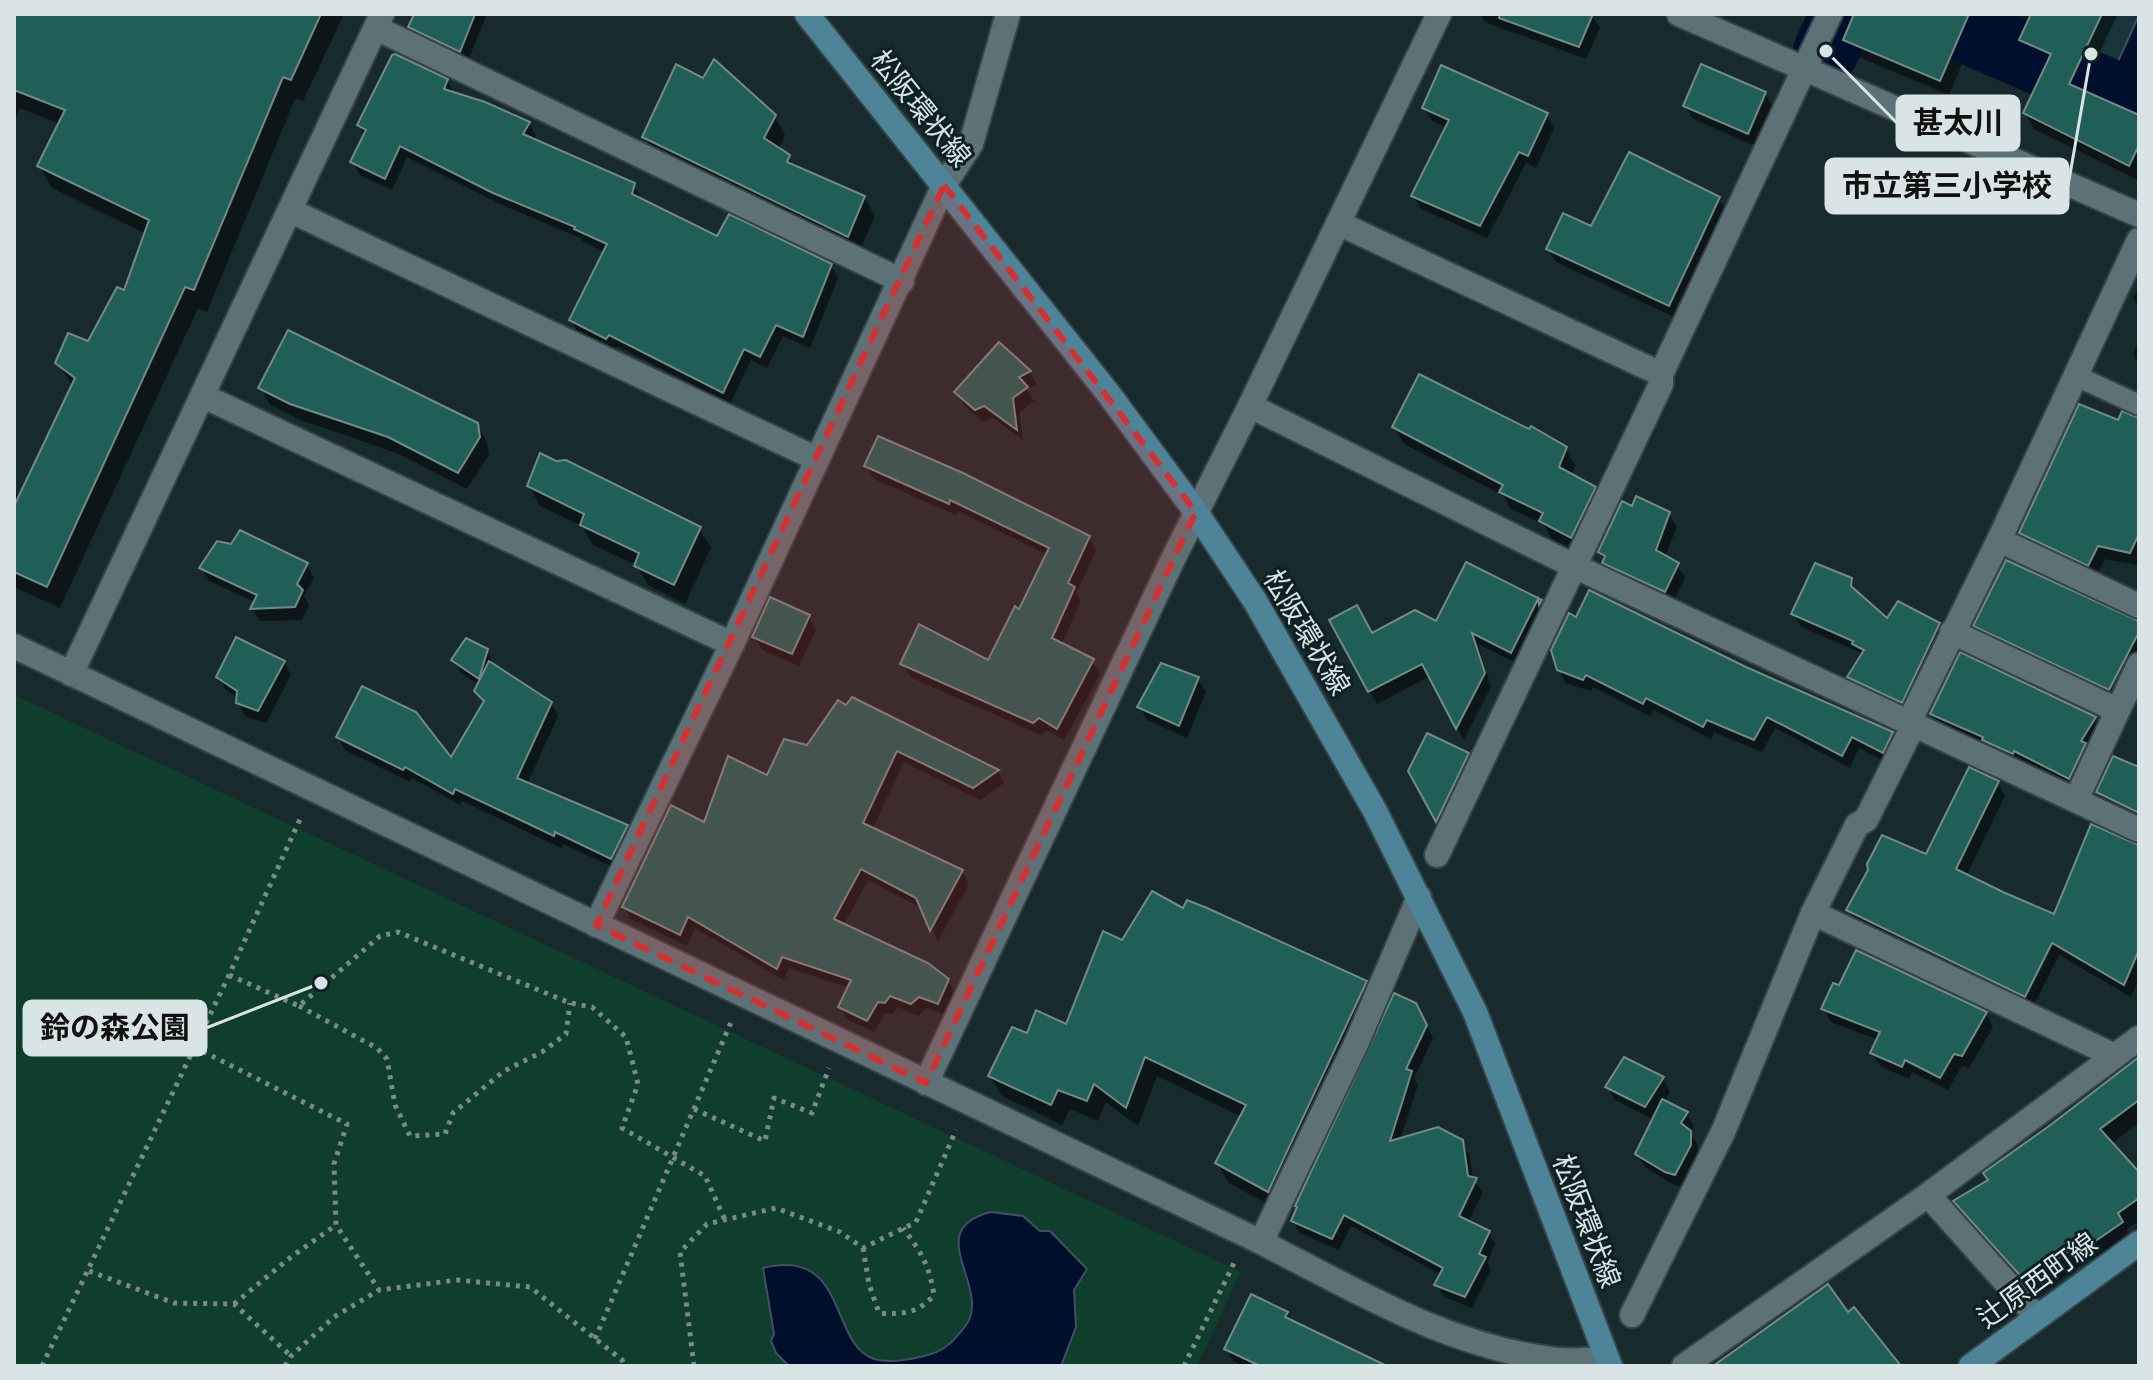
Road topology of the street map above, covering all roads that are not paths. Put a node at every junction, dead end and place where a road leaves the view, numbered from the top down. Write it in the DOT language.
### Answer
graph roads {
  1 [pos="807,14"];
  2 [pos="1008,14"];
  3 [pos="1439,14"];
  4 [pos="1679,14"];
  5 [pos="1830,14"];
  6 [pos="379,21"];
  7 [pos="1804,69"];
  8 [pos="944,185"];
  9 [pos="291,211"];
  10 [pos="2139,215"];
  11 [pos="1338,223"];
  12 [pos="2139,240"];
  13 [pos="902,281"];
  14 [pos="1661,374"];
  15 [pos="2074,375"];
  16 [pos="203,396"];
  17 [pos="2139,405"];
  18 [pos="1250,406"];
  19 [pos="817,459"];
  20 [pos="1196,512"];
  21 [pos="1999,540"];
  22 [pos="1576,567"];
  23 [pos="2139,606"];
  24 [pos="1952,632"];
  25 [pos="732,644"];
  26 [pos="14,646"];
  27 [pos="2139,665"];
  28 [pos="71,674"];
  29 [pos="2117,710"];
  30 [pos="1910,725"];
  31 [pos="2076,800"];
  32 [pos="2139,830"];
  33 [pos="1437,855"];
  34 [pos="1419,897"];
  35 [pos="1813,913"];
  36 [pos="596,925"];
  37 [pos="2139,1038"];
  38 [pos="2115,1056"];
  39 [pos="926,1083"];
  40 [pos="1928,1195"];
  41 [pos="1261,1242"];
  42 [pos="2139,1243"];
  43 [pos="1632,1315"];
  44 [pos="2037,1317"];
  45 [pos="1608,1362"];
  46 [pos="1684,1366"];
  47 [pos="1971,1366"];
  1 -- 8 [label="main road, 松阪環状線"];
  2 -- 8 [label="street"];
  3 -- 11 [label="street"];
  4 -- 7 [label="street"];
  5 -- 7 [label="street"];
  6 -- 9 [label="street"];
  6 -- 13 [label="street"];
  7 -- 10 [label="street"];
  7 -- 14 [label="street"];
  8 -- 13 [label="street"];
  8 -- 20 [label="main road, 松阪環状線"];
  9 -- 16 [label="street"];
  9 -- 19 [label="street"];
  11 -- 14 [label="street"];
  11 -- 18 [label="street"];
  12 -- 15 [label="street"];
  13 -- 19 [label="street"];
  14 -- 22 [label="street"];
  15 -- 17 [label="lane"];
  15 -- 21 [label="street"];
  16 -- 25 [label="street"];
  16 -- 28 [label="street"];
  18 -- 20 [label="street"];
  18 -- 22 [label="street"];
  19 -- 25 [label="street"];
  20 -- 34 [label="main road, 松阪環状線"];
  20 -- 39 [label="street"];
  21 -- 23 [label="street"];
  21 -- 24 [label="street"];
  22 -- 30 [label="street"];
  22 -- 33 [label="street"];
  24 -- 29 [label="street"];
  24 -- 30 [label="street"];
  25 -- 36 [label="street"];
  26 -- 28 [label="street"];
  27 -- 29 [label="street"];
  28 -- 36 [label="street"];
  29 -- 31 [label="street"];
  30 -- 31 [label="street"];
  30 -- 35 [label="street"];
  31 -- 32 [label="street"];
  34 -- 41 [label="street"];
  34 -- 45 [label="main road, 松阪環状線"];
  35 -- 38 [label="street"];
  35 -- 43 [label="street"];
  36 -- 39 [label="street"];
  37 -- 38 [label="street"];
  38 -- 40 [label="street"];
  39 -- 41 [label="street"];
  40 -- 44 [label="street"];
  40 -- 46 [label="street"];
  41 -- 45 [label="street"];
  42 -- 44 [label="main road, 辻原西町線"];
  44 -- 47 [label="main road, 辻原西町線"];
}
